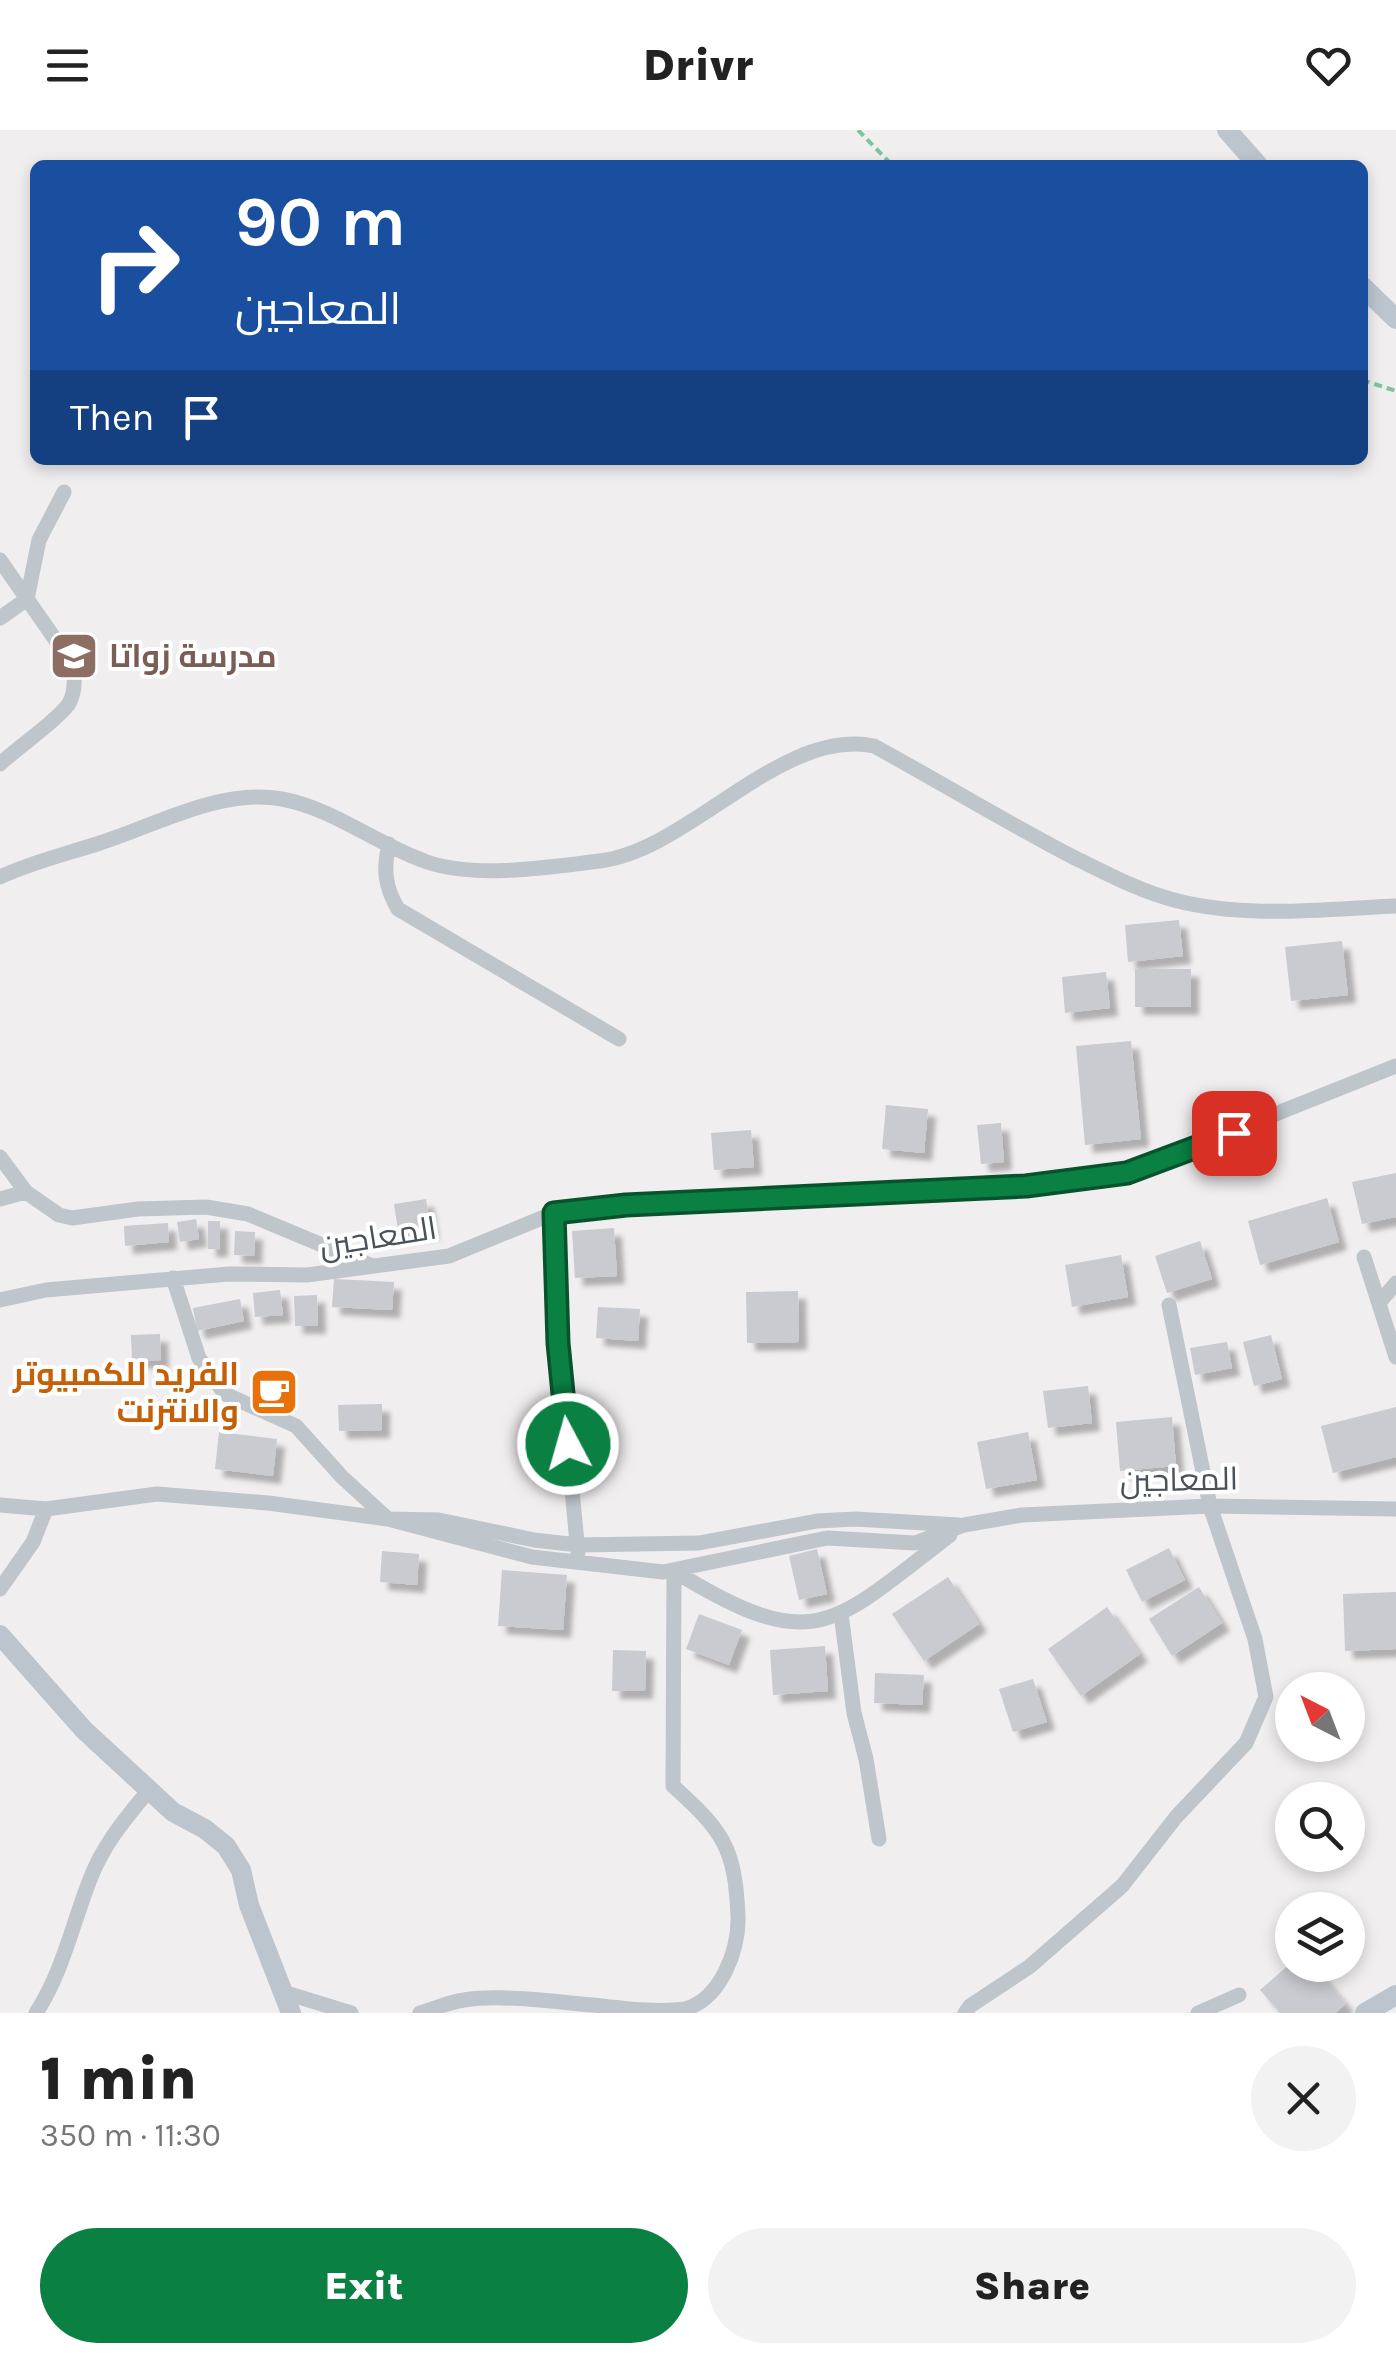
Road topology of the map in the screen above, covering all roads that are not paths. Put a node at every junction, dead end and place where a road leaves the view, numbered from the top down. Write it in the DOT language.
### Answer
graph roads {
  1 [pos="1227,130"];
  2 [pos="1254,160"];
  3 [pos="1368,292"];
  4 [pos="1396,319"];
  5 [pos="64,492"];
  6 [pos="0,560"];
  7 [pos="27,600"];
  8 [pos="0,618"];
  9 [pos="0,764"];
  10 [pos="389,844"];
  11 [pos="0,877"];
  12 [pos="1396,906"];
  13 [pos="619,1040"];
  14 [pos="1396,1066"];
  15 [pos="0,1157"];
  16 [pos="26,1192"];
  17 [pos="0,1199"];
  18 [pos="554,1213"];
  19 [pos="1364,1256"];
  20 [pos="370,1265"];
  21 [pos="173,1278"];
  22 [pos="1396,1282"];
  23 [pos="0,1300"];
  24 [pos="1379,1303"];
  25 [pos="1169,1305"];
  26 [pos="1396,1357"];
  27 [pos="0,1505"];
  28 [pos="1210,1506"];
  29 [pos="46,1508"];
  30 [pos="1396,1508"];
  31 [pos="388,1520"];
  32 [pos="964,1525"];
  33 [pos="578,1545"];
  34 [pos="579,1563"];
  35 [pos="674,1571"];
  36 [pos="0,1589"];
  37 [pos="841,1614"];
  38 [pos="0,1635"];
  39 [pos="150,1790"];
  40 [pos="879,1839"];
  41 [pos="1239,1995"];
  42 [pos="1396,1995"];
  43 [pos="289,2003"];
  44 [pos="36,2013"];
  45 [pos="351,2013"];
  46 [pos="420,2013"];
  47 [pos="965,2013"];
  48 [pos="1198,2013"];
  49 [pos="1365,2013"];
  1 -- 2 [label="street"];
  3 -- 4 [label="street"];
  5 -- 7 [label="street"];
  6 -- 7 [label="street"];
  7 -- 8 [label="street"];
  7 -- 9 [label="street"];
  10 -- 11 [label="street"];
  10 -- 12 [label="street"];
  10 -- 13 [label="street"];
  14 -- 18 [label="street, المعاجين"];
  15 -- 16 [label="street"];
  16 -- 17 [label="street"];
  16 -- 20 [label="street"];
  18 -- 20 [label="street, المعاجين"];
  18 -- 33 [label="street"];
  19 -- 24 [label="street"];
  20 -- 21 [label="street, المعاجين"];
  21 -- 23 [label="street, المعاجين"];
  21 -- 31 [label="street"];
  22 -- 24 [label="street"];
  24 -- 26 [label="street"];
  25 -- 28 [label="street"];
  27 -- 29 [label="street"];
  28 -- 30 [label="street, المعاجين"];
  28 -- 32 [label="street, المعاجين"];
  28 -- 47 [label="street"];
  29 -- 31 [label="street"];
  29 -- 36 [label="street"];
  31 -- 33 [label="street"];
  31 -- 34 [label="street"];
  32 -- 33 [label="street"];
  32 -- 35 [label="street"];
  32 -- 37 [label="street"];
  33 -- 34 [label="street"];
  34 -- 35 [label="street"];
  35 -- 37 [label="street"];
  35 -- 46 [label="street"];
  37 -- 40 [label="street"];
  38 -- 39 [label="street"];
  39 -- 43 [label="street"];
  39 -- 44 [label="street"];
  41 -- 48 [label="street"];
  42 -- 49 [label="street"];
  43 -- 45 [label="street"];
}
